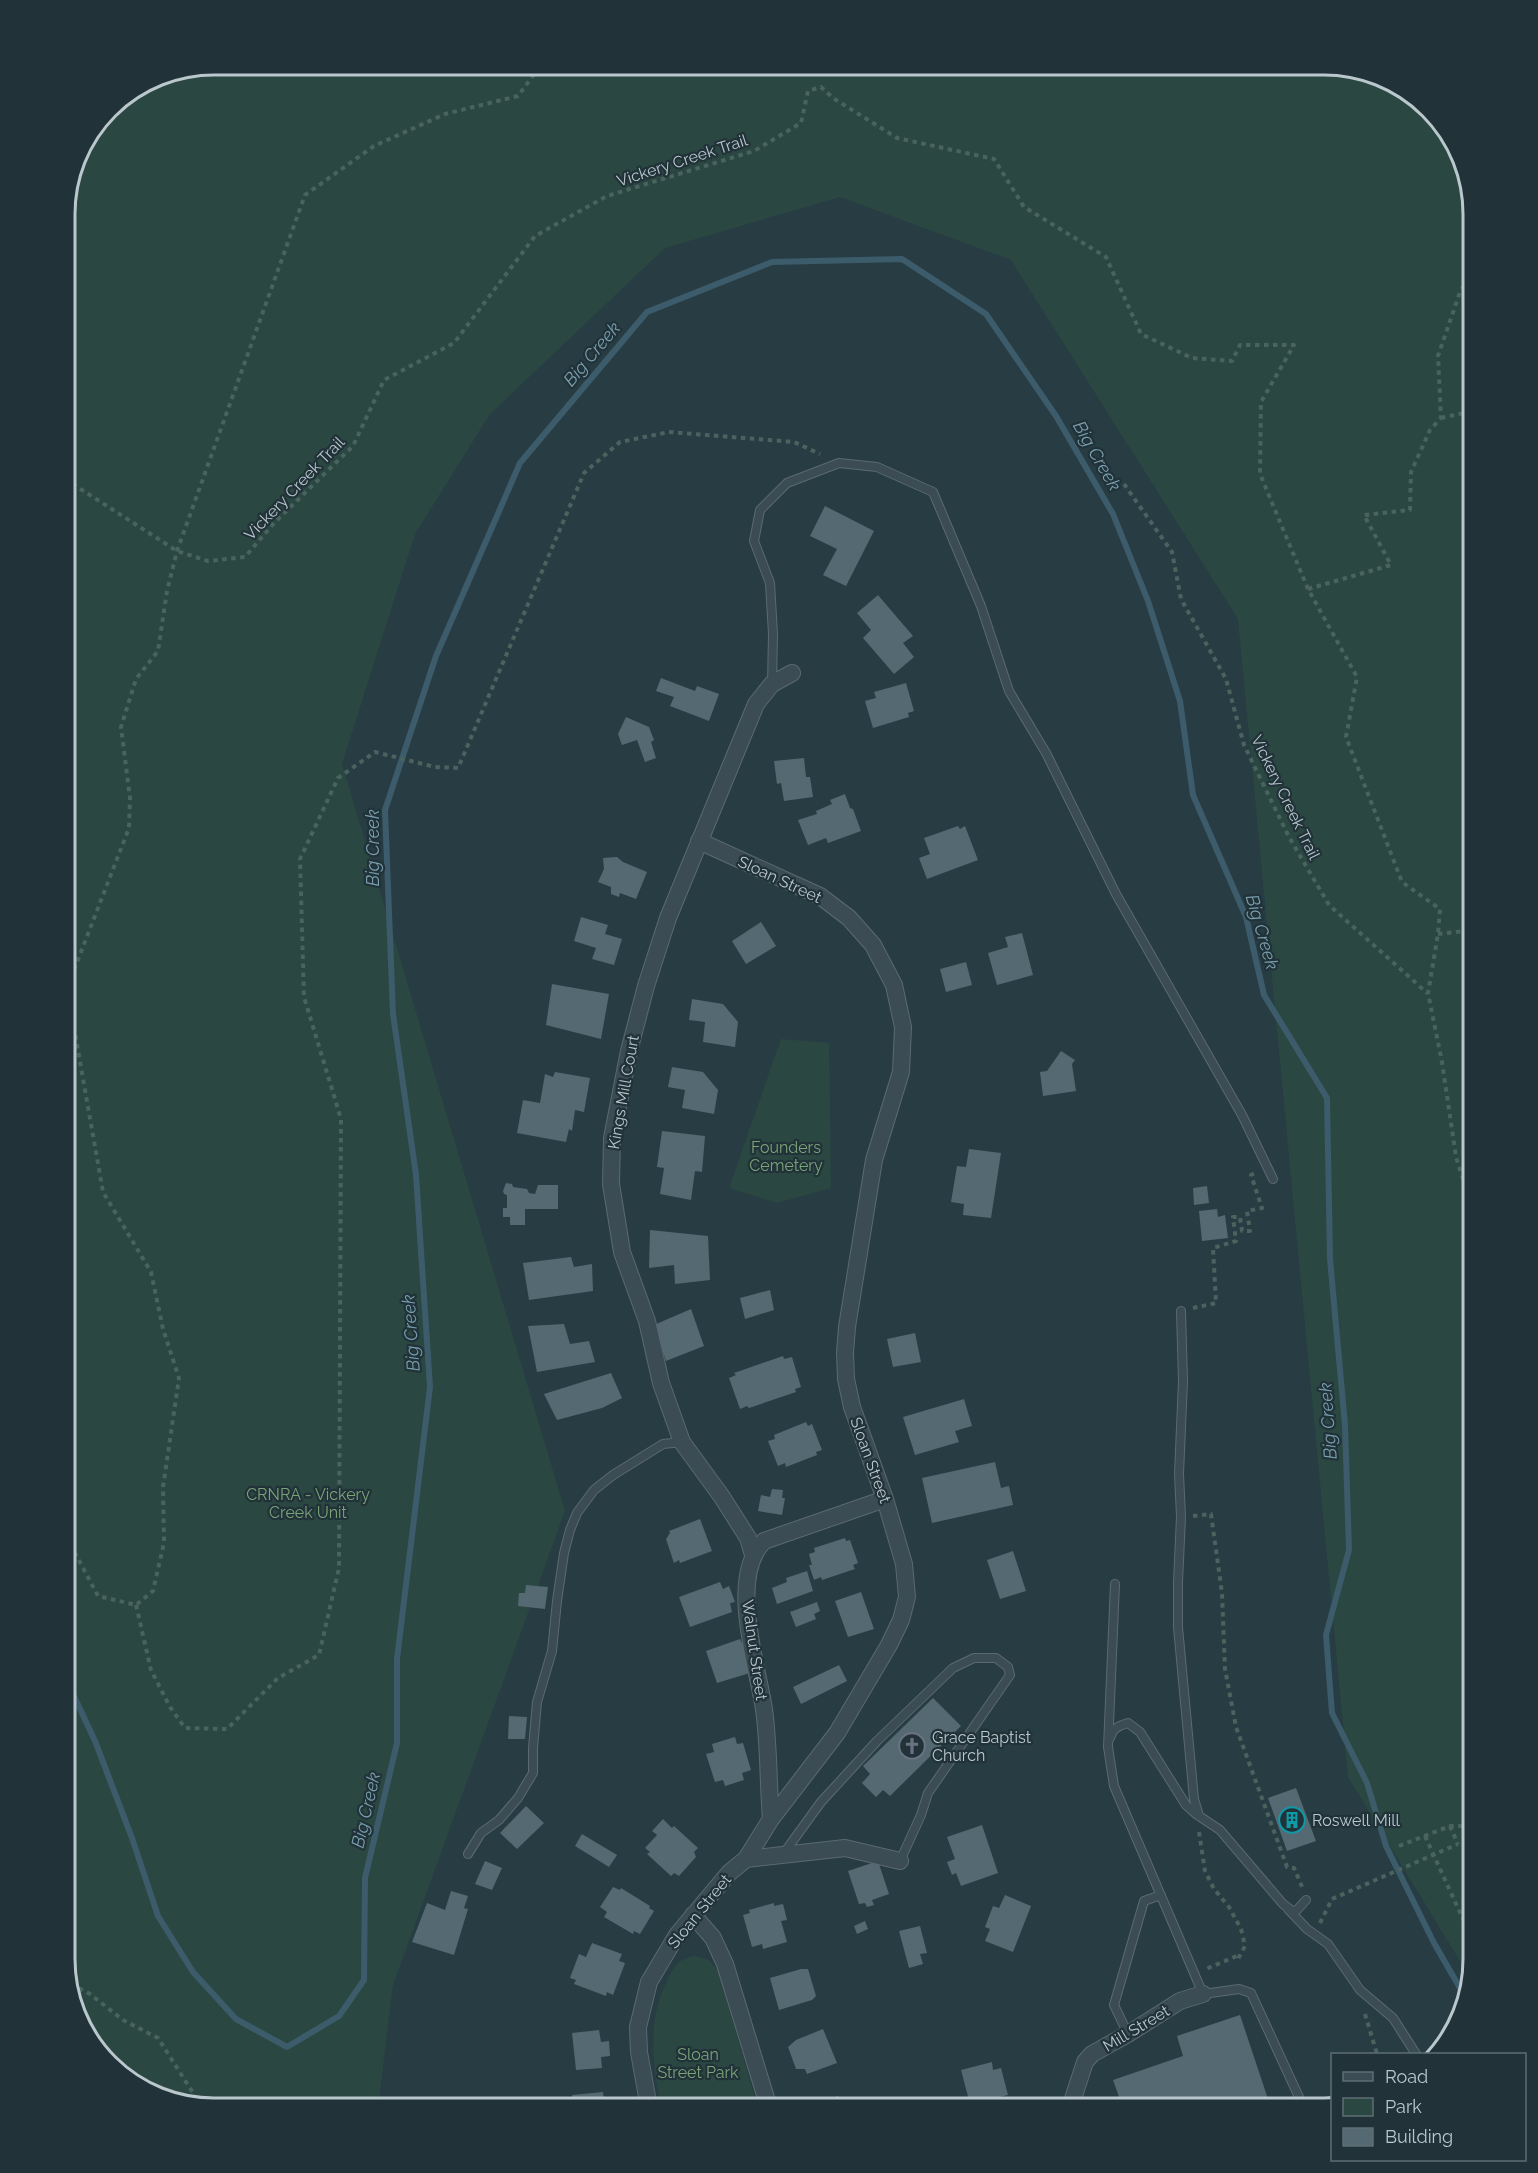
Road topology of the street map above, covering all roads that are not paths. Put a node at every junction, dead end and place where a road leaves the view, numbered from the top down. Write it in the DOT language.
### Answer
graph roads {
  1 [pos="792,673"];
  2 [pos="772,684"];
  3 [pos="699,841"];
  4 [pos="1273,1179"];
  5 [pos="1181,1311"];
  6 [pos="682,1442"];
  7 [pos="885,1499"];
  8 [pos="753,1555"];
  9 [pos="1115,1584"];
  10 [pos="1108,1748"];
  11 [pos="1199,1816"];
  12 [pos="771,1819"];
  13 [pos="468,1854"];
  14 [pos="783,1855"];
  15 [pos="746,1859"];
  16 [pos="900,1861"];
  17 [pos="1161,1895"];
  18 [pos="1306,1900"];
  19 [pos="1283,1905"];
  20 [pos="693,1915"];
  21 [pos="1203,1995"];
  22 [pos="1128,2034"];
  23 [pos="1415,2053"];
  24 [pos="647,2098"];
  25 [pos="766,2098"];
  26 [pos="1073,2098"];
  27 [pos="1299,2098"];
  1 -- 2 [label="street, Kings Mill Court"];
  2 -- 3 [label="street, Kings Mill Court"];
  2 -- 4 [label="lane"];
  3 -- 6 [label="street, Kings Mill Court"];
  3 -- 7 [label="street, Sloan Street"];
  5 -- 11 [label="lane"];
  6 -- 8 [label="street, Kings Mill Court"];
  6 -- 13 [label="lane"];
  7 -- 8 [label="street"];
  7 -- 12 [label="street, Sloan Street"];
  8 -- 12 [label="street, Walnut Street"];
  9 -- 10 [label="lane"];
  10 -- 11 [label="lane"];
  10 -- 17 [label="lane"];
  11 -- 19 [label="lane"];
  12 -- 15 [label="street, Sloan Street"];
  14 -- 15 [label="street"];
  14 -- 16 [label="street"];
  14 -- 16 [label="lane"];
  15 -- 20 [label="street, Sloan Street"];
  17 -- 21 [label="lane"];
  17 -- 22 [label="lane"];
  18 -- 19 [label="lane"];
  19 -- 23 [label="lane"];
  20 -- 24 [label="street, Sloan Street"];
  20 -- 25 [label="street"];
  21 -- 22 [label="street, Mill Street"];
  21 -- 27 [label="lane"];
  22 -- 26 [label="street, Mill Street"];
}
